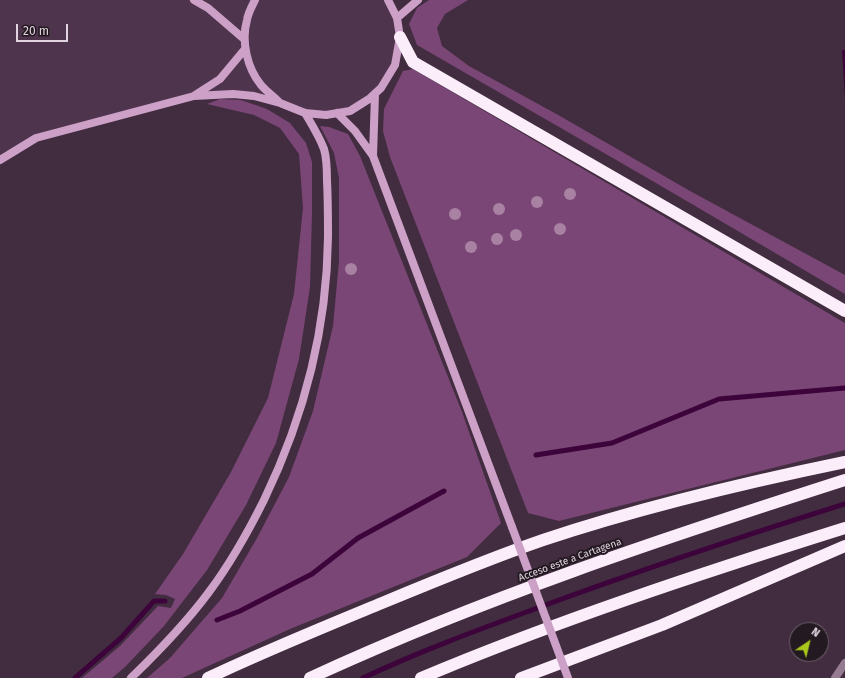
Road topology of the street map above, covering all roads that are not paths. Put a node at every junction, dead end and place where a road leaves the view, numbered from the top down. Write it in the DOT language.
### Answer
graph roads {
  1 [pos="194,0"];
  2 [pos="255,0"];
  3 [pos="388,0"];
  4 [pos="418,0"];
  5 [pos="397,18"];
  6 [pos="400,37"];
  7 [pos="244,39"];
  8 [pos="245,49"];
  9 [pos="375,94"];
  10 [pos="194,96"];
  11 [pos="280,103"];
  12 [pos="305,113"];
  13 [pos="337,114"];
  14 [pos="373,156"];
  15 [pos="0,160"];
  16 [pos="845,311"];
  17 [pos="845,462"];
  18 [pos="845,480"];
  19 [pos="845,528"];
  20 [pos="845,546"];
  21 [pos="845,664"];
  22 [pos="131,678"];
  23 [pos="208,678"];
  24 [pos="310,678"];
  25 [pos="421,678"];
  26 [pos="521,678"];
  27 [pos="568,678"];
  28 [pos="835,678"];
  1 -- 7 [label="main road"];
  2 -- 7 [label="main road"];
  3 -- 5 [label="main road"];
  4 -- 5 [label="main road"];
  5 -- 6 [label="main road"];
  6 -- 9 [label="main road"];
  6 -- 16 [label="highway"];
  7 -- 8 [label="main road"];
  8 -- 10 [label="main road"];
  8 -- 11 [label="main road"];
  9 -- 13 [label="main road"];
  9 -- 14 [label="main road"];
  10 -- 11 [label="main road"];
  10 -- 15 [label="main road"];
  11 -- 12 [label="main road"];
  12 -- 13 [label="main road"];
  12 -- 22 [label="main road"];
  13 -- 14 [label="main road"];
  14 -- 27 [label="main road, bridge"];
  17 -- 23 [label="highway"];
  18 -- 24 [label="highway, Acceso este a Cartagena"];
  19 -- 25 [label="highway"];
  20 -- 26 [label="highway"];
  21 -- 28 [label="street"];
}
